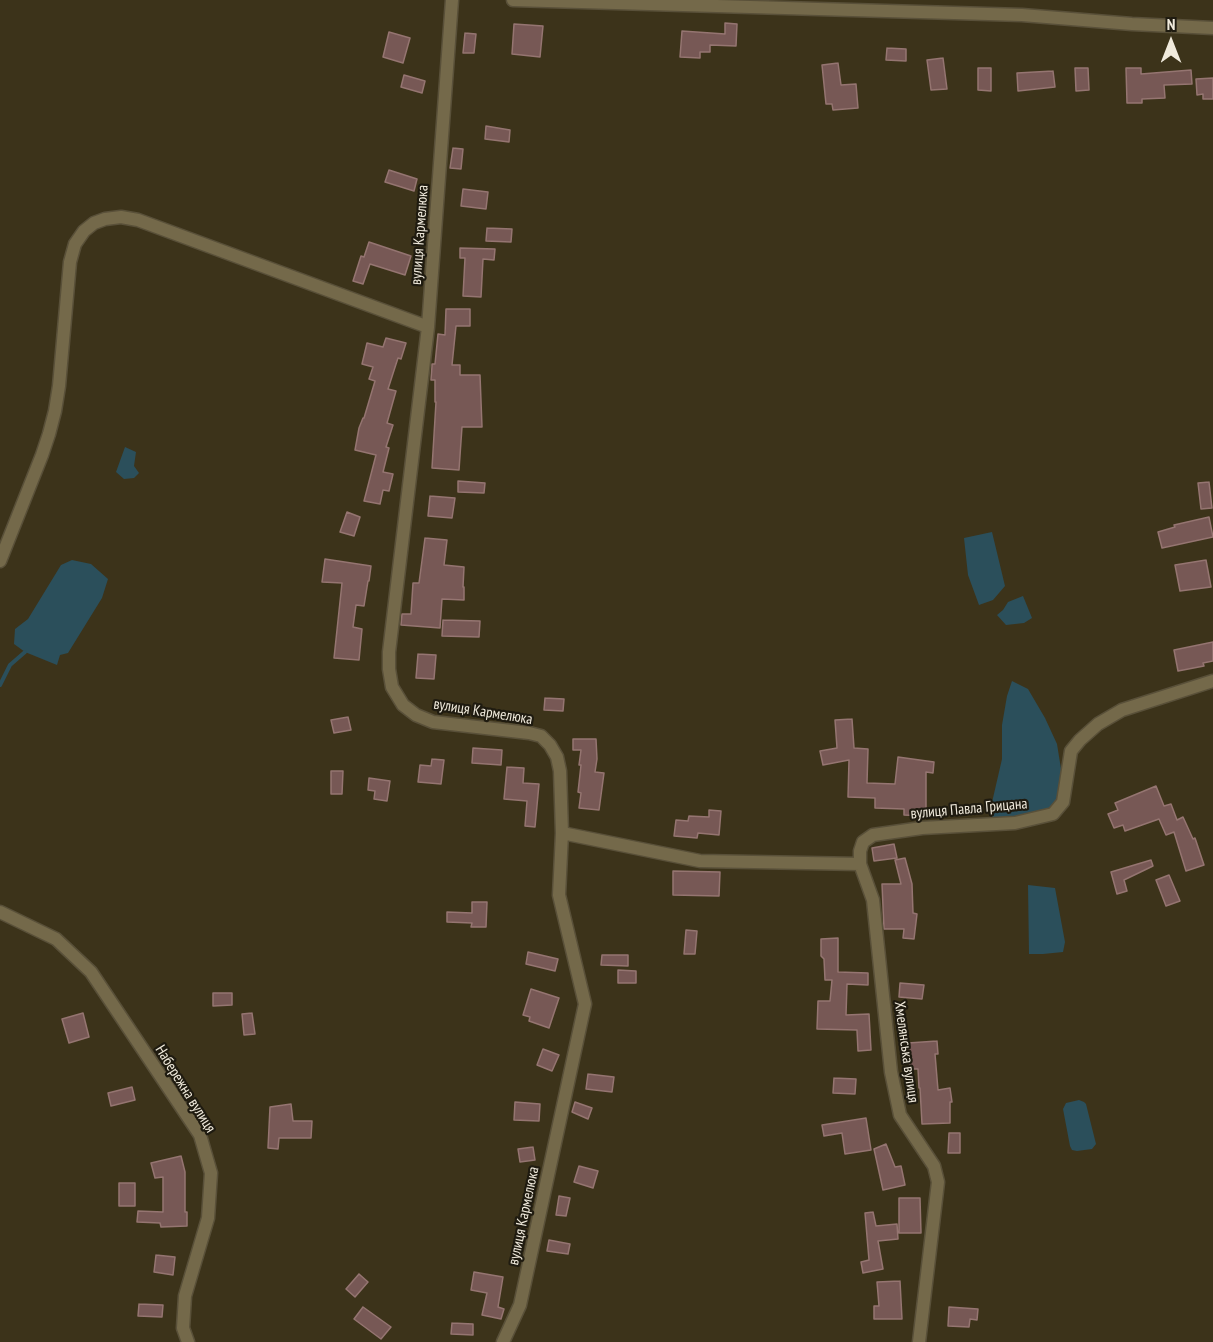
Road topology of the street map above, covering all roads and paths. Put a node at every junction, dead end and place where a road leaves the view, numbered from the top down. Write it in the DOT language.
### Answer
graph roads {
  1 [pos="452,0"];
  2 [pos="513,0"];
  3 [pos="1213,28"];
  4 [pos="428,327"];
  5 [pos="0,561"];
  6 [pos="1213,681"];
  7 [pos="562,832"];
  8 [pos="860,864"];
  9 [pos="0,912"];
  10 [pos="188,1342"];
  11 [pos="503,1342"];
  12 [pos="919,1342"];
  1 -- 4 [label="street, вулиця Кармелюка"];
  2 -- 3 [label="street"];
  4 -- 5 [label="street"];
  4 -- 7 [label="street, вулиця Кармелюка"];
  6 -- 8 [label="street, вулиця Павла Грицана"];
  7 -- 8 [label="street"];
  7 -- 11 [label="street, вулиця Кармелюка"];
  8 -- 12 [label="street, Хмелянська вулиця"];
  9 -- 10 [label="street, Набережна вулиця"];
}
